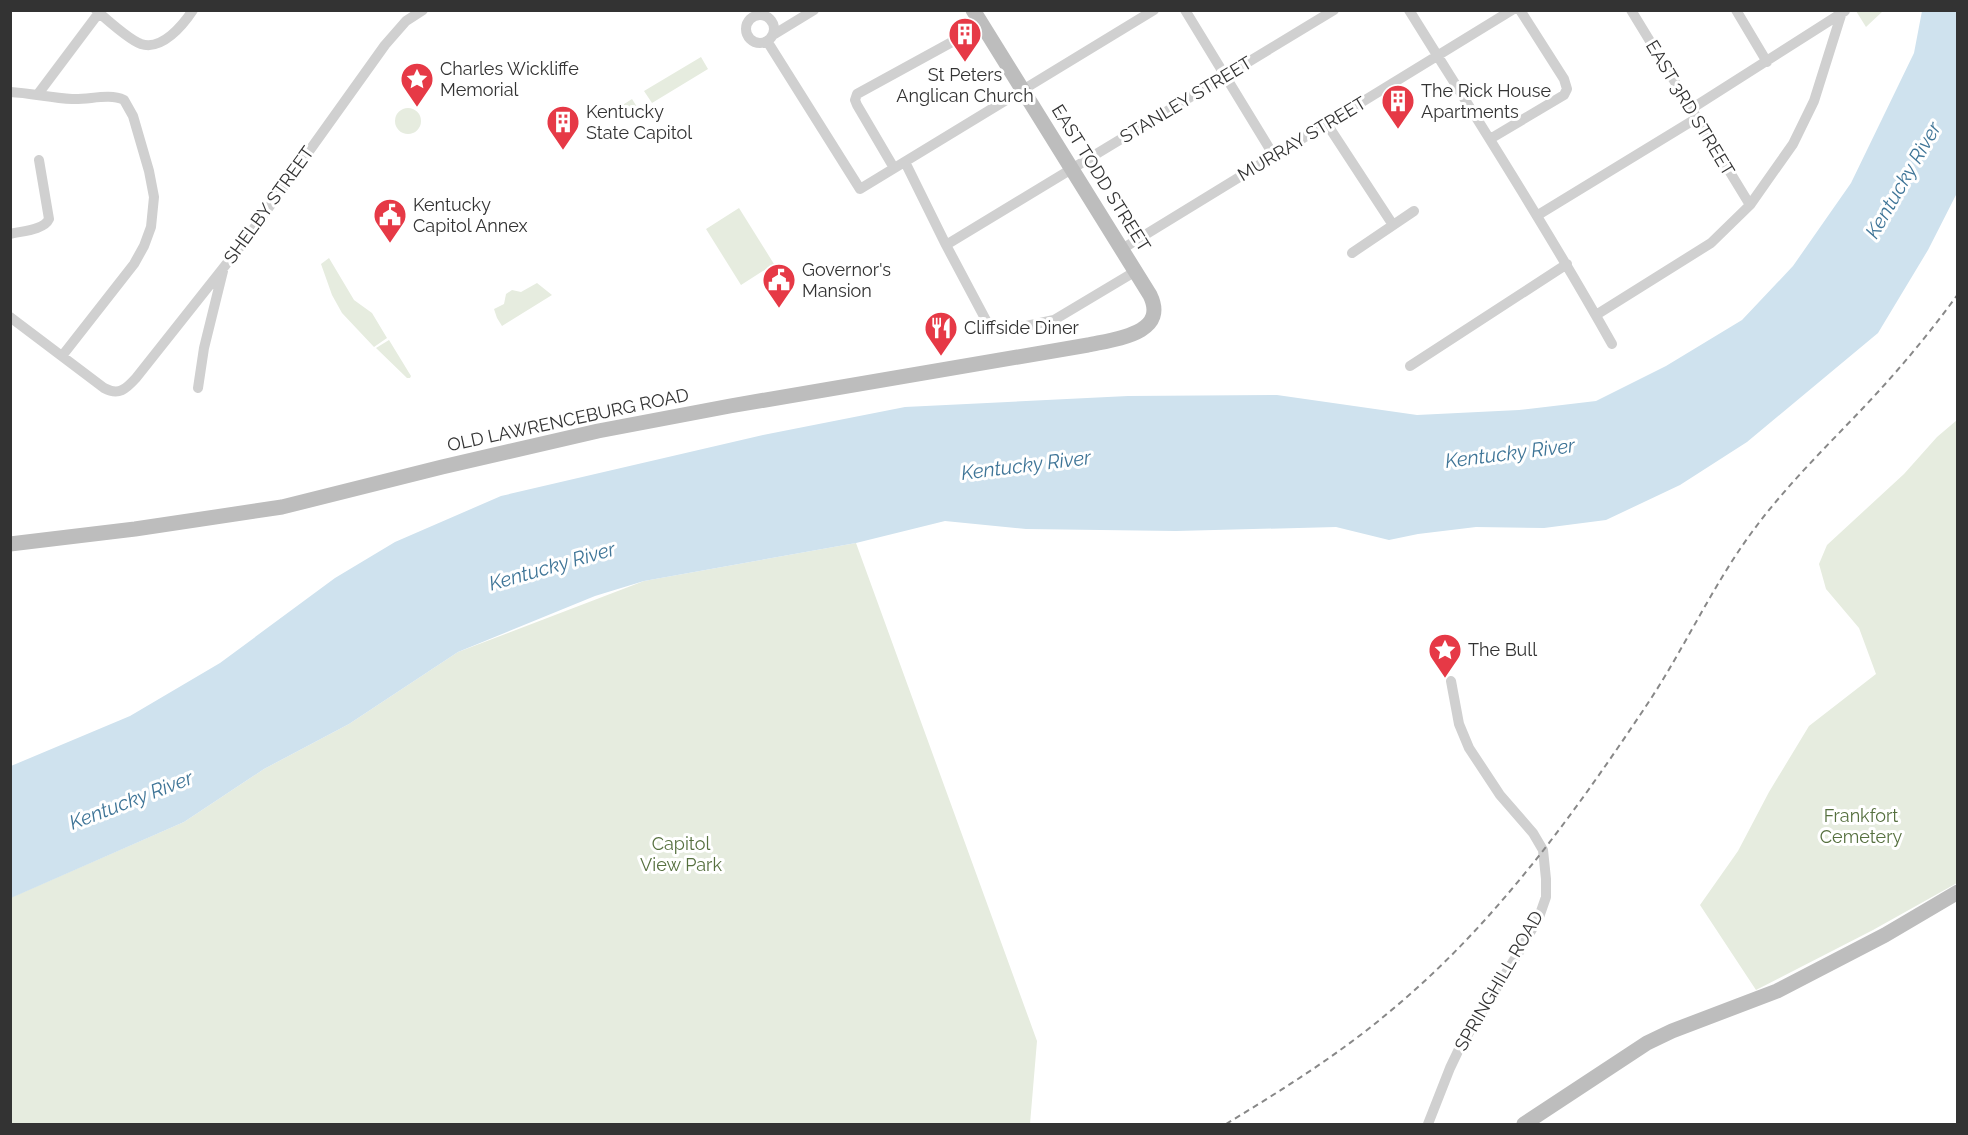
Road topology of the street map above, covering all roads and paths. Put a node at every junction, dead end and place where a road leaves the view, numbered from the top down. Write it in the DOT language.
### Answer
graph roads {
  1 [pos="193,10"];
  2 [pos="423,10"];
  3 [pos="814,10"];
  4 [pos="974,10"];
  5 [pos="1155,10"];
  6 [pos="1185,10"];
  7 [pos="1334,10"];
  8 [pos="1409,10"];
  9 [pos="1512,10"];
  10 [pos="1520,10"];
  11 [pos="1631,10"];
  12 [pos="1736,10"];
  13 [pos="98,11"];
  14 [pos="1844,11"];
  15 [pos="757,13"];
  16 [pos="983,25"];
  17 [pos="770,38"];
  18 [pos="1438,56"];
  19 [pos="1767,62"];
  20 [pos="1225,76"];
  21 [pos="1024,90"];
  22 [pos="10,92"];
  23 [pos="38,94"];
  24 [pos="1694,114"];
  25 [pos="1327,124"];
  26 [pos="1490,139"];
  27 [pos="1274,156"];
  28 [pos="39,160"];
  29 [pos="905,162"];
  30 [pos="894,168"];
  31 [pos="1073,168"];
  32 [pos="1750,205"];
  33 [pos="1414,212"];
  34 [pos="1538,215"];
  35 [pos="1393,225"];
  36 [pos="10,234"];
  37 [pos="946,246"];
  38 [pos="1122,249"];
  39 [pos="1352,253"];
  40 [pos="1567,264"];
  41 [pos="223,267"];
  42 [pos="1136,271"];
  43 [pos="1596,315"];
  44 [pos="10,317"];
  45 [pos="1135,333"];
  46 [pos="1612,344"];
  47 [pos="62,356"];
  48 [pos="1410,366"];
  49 [pos="198,388"];
  50 [pos="10,544"];
  51 [pos="1451,681"];
  52 [pos="1958,892"];
  53 [pos="1428,1125"];
  54 [pos="1524,1125"];
  1 -- 13 [label="street"];
  2 -- 41 [label="street, SHELBY STREET"];
  3 -- 17 [label="street"];
  4 -- 16 [label="main road, EAST TODD STREET"];
  5 -- 21 [label="street"];
  6 -- 20 [label="street"];
  7 -- 20 [label="street, STANLEY STREET"];
  8 -- 18 [label="street"];
  9 -- 18 [label="street, MURRAY STREET"];
  10 -- 26 [label="street"];
  11 -- 24 [label="street, EAST 3RD STREET"];
  12 -- 19 [label="street"];
  13 -- 23 [label="street"];
  14 -- 19 [label="street"];
  14 -- 32 [label="street"];
  15 -- 17 [label="street"];
  15 -- 17 [label="street"];
  16 -- 21 [label="main road, EAST TODD STREET"];
  16 -- 30 [label="street"];
  17 -- 30 [label="street"];
  18 -- 25 [label="street, MURRAY STREET"];
  18 -- 26 [label="street"];
  19 -- 24 [label="street"];
  20 -- 27 [label="street"];
  20 -- 31 [label="street, STANLEY STREET"];
  21 -- 29 [label="street"];
  21 -- 31 [label="main road, EAST TODD STREET"];
  22 -- 23 [label="street"];
  23 -- 47 [label="street"];
  24 -- 32 [label="street, EAST 3RD STREET"];
  24 -- 34 [label="street"];
  25 -- 27 [label="street, MURRAY STREET"];
  25 -- 35 [label="street"];
  26 -- 34 [label="street"];
  27 -- 38 [label="street, MURRAY STREET"];
  28 -- 36 [label="street"];
  29 -- 30 [label="street"];
  29 -- 37 [label="street"];
  31 -- 37 [label="street, STANLEY STREET"];
  31 -- 38 [label="main road, EAST TODD STREET"];
  32 -- 43 [label="street"];
  33 -- 35 [label="street"];
  34 -- 40 [label="street"];
  35 -- 39 [label="street"];
  37 -- 42 [label="street"];
  38 -- 42 [label="main road, EAST TODD STREET"];
  40 -- 43 [label="street"];
  40 -- 48 [label="street"];
  41 -- 47 [label="street, SHELBY STREET"];
  41 -- 49 [label="street"];
  42 -- 45 [label="main road, EAST TODD STREET"];
  43 -- 46 [label="street"];
  44 -- 47 [label="street"];
  45 -- 50 [label="main road, OLD LAWRENCEBURG ROAD"];
  51 -- 53 [label="street, SPRINGHILL ROAD"];
  52 -- 54 [label="main road"];
}
